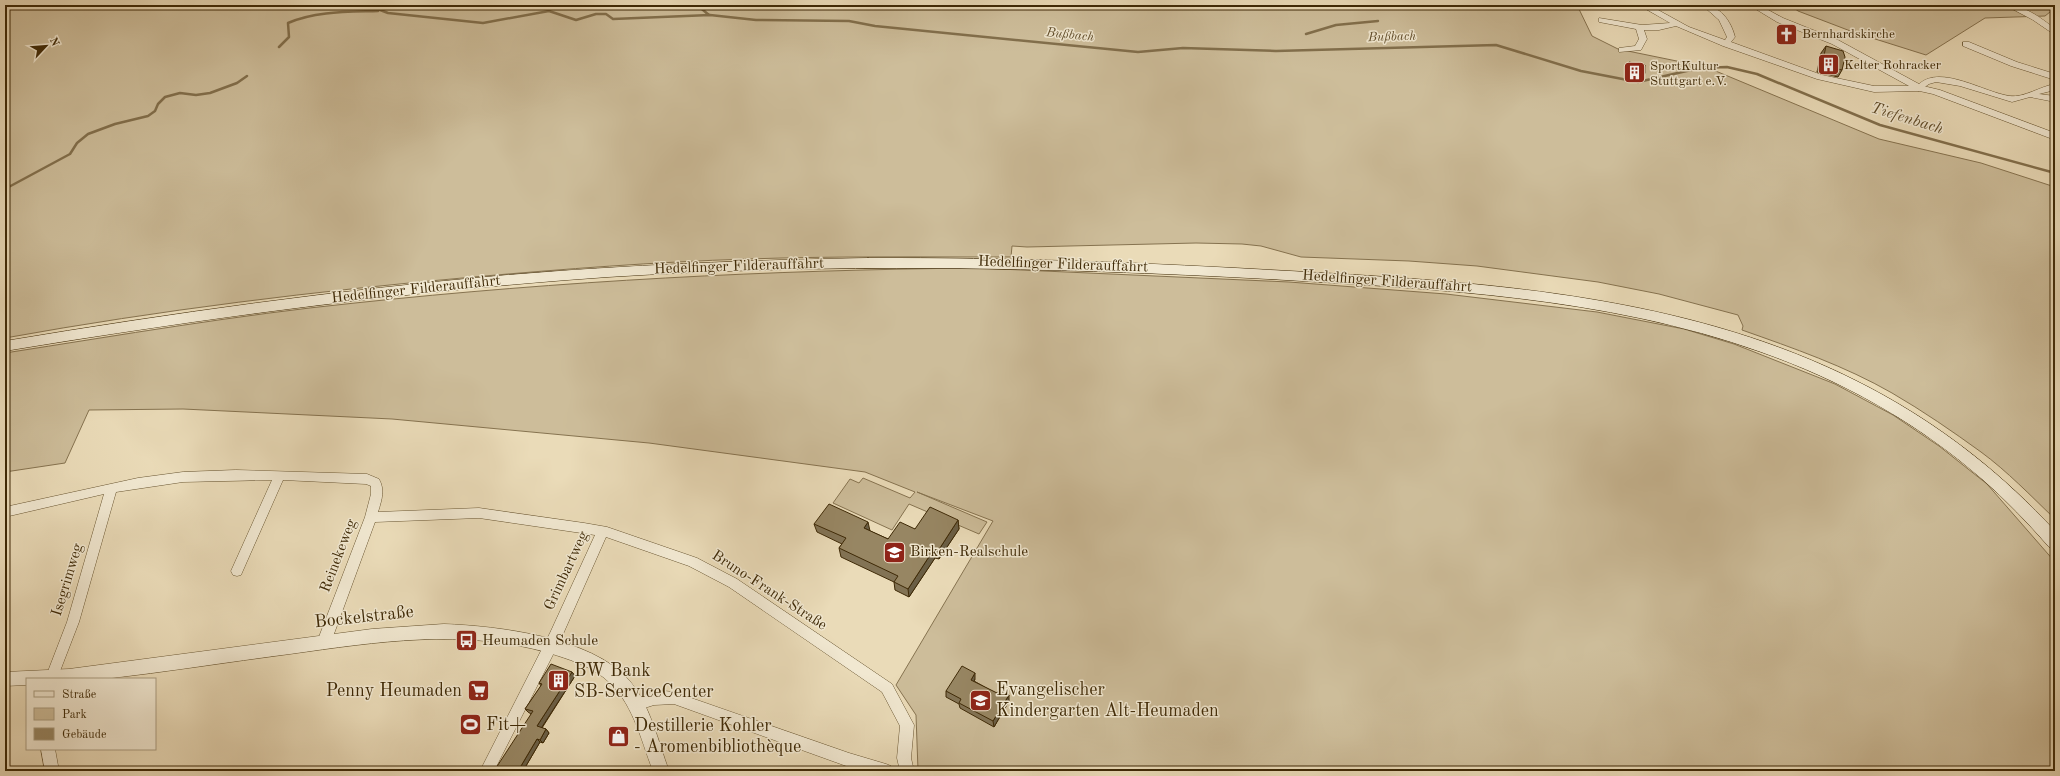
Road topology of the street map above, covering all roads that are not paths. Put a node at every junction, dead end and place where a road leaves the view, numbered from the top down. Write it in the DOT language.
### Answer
graph roads {
  1 [pos="1643,5"];
  2 [pos="1706,5"];
  3 [pos="1753,5"];
  4 [pos="2009,5"];
  5 [pos="1602,20"];
  6 [pos="1675,24"];
  7 [pos="1639,26"];
  8 [pos="2055,33"];
  9 [pos="1726,44"];
  10 [pos="1966,44"];
  11 [pos="1622,50"];
  12 [pos="1859,54"];
  13 [pos="1848,58"];
  14 [pos="2055,78"];
  15 [pos="2055,87"];
  16 [pos="1919,88"];
  17 [pos="2029,95"];
  18 [pos="2055,99"];
  19 [pos="2055,137"];
  20 [pos="5,346"];
  21 [pos="279,476"];
  22 [pos="112,489"];
  23 [pos="5,512"];
  24 [pos="371,517"];
  25 [pos="603,531"];
  26 [pos="2055,542"];
  27 [pos="237,571"];
  28 [pos="324,642"];
  29 [pos="550,646"];
  30 [pos="51,678"];
  31 [pos="69,678"];
  32 [pos="5,679"];
  33 [pos="26,679"];
  34 [pos="635,705"];
  35 [pos="48,750"];
  36 [pos="52,771"];
  37 [pos="487,771"];
  38 [pos="661,771"];
  39 [pos="886,771"];
  40 [pos="907,771"];
  1 -- 6 [label="street"];
  2 -- 9 [label="street"];
  3 -- 12 [label="street"];
  4 -- 8 [label="street"];
  5 -- 7 [label="street"];
  6 -- 7 [label="street"];
  6 -- 9 [label="street"];
  7 -- 11 [label="street"];
  9 -- 16 [label="street"];
  10 -- 14 [label="street"];
  12 -- 13 [label="street"];
  12 -- 16 [label="street"];
  15 -- 17 [label="street"];
  16 -- 17 [label="street"];
  16 -- 19 [label="street"];
  17 -- 18 [label="street"];
  20 -- 26 [label="main road, Hedelfinger Filderauffahrt"];
  21 -- 22 [label="street"];
  21 -- 24 [label="street, Reinekeweg"];
  21 -- 27 [label="street"];
  22 -- 23 [label="street"];
  22 -- 30 [label="street, Isegrimweg"];
  24 -- 25 [label="street, Bruno-Frank-Straße"];
  24 -- 28 [label="street, Reinekeweg"];
  25 -- 29 [label="street, Grimbartweg"];
  25 -- 40 [label="street, Bruno-Frank-Straße"];
  28 -- 29 [label="street, Bockelstraße"];
  28 -- 31 [label="street, Bockelstraße"];
  29 -- 34 [label="street, Bockelstraße"];
  29 -- 37 [label="street, Grimbartweg"];
  30 -- 31 [label="street, Bockelstraße"];
  32 -- 33 [label="street, Bockelstraße"];
  34 -- 38 [label="street, Bockelstraße"];
  34 -- 39 [label="street"];
  35 -- 36 [label="street"];
}
